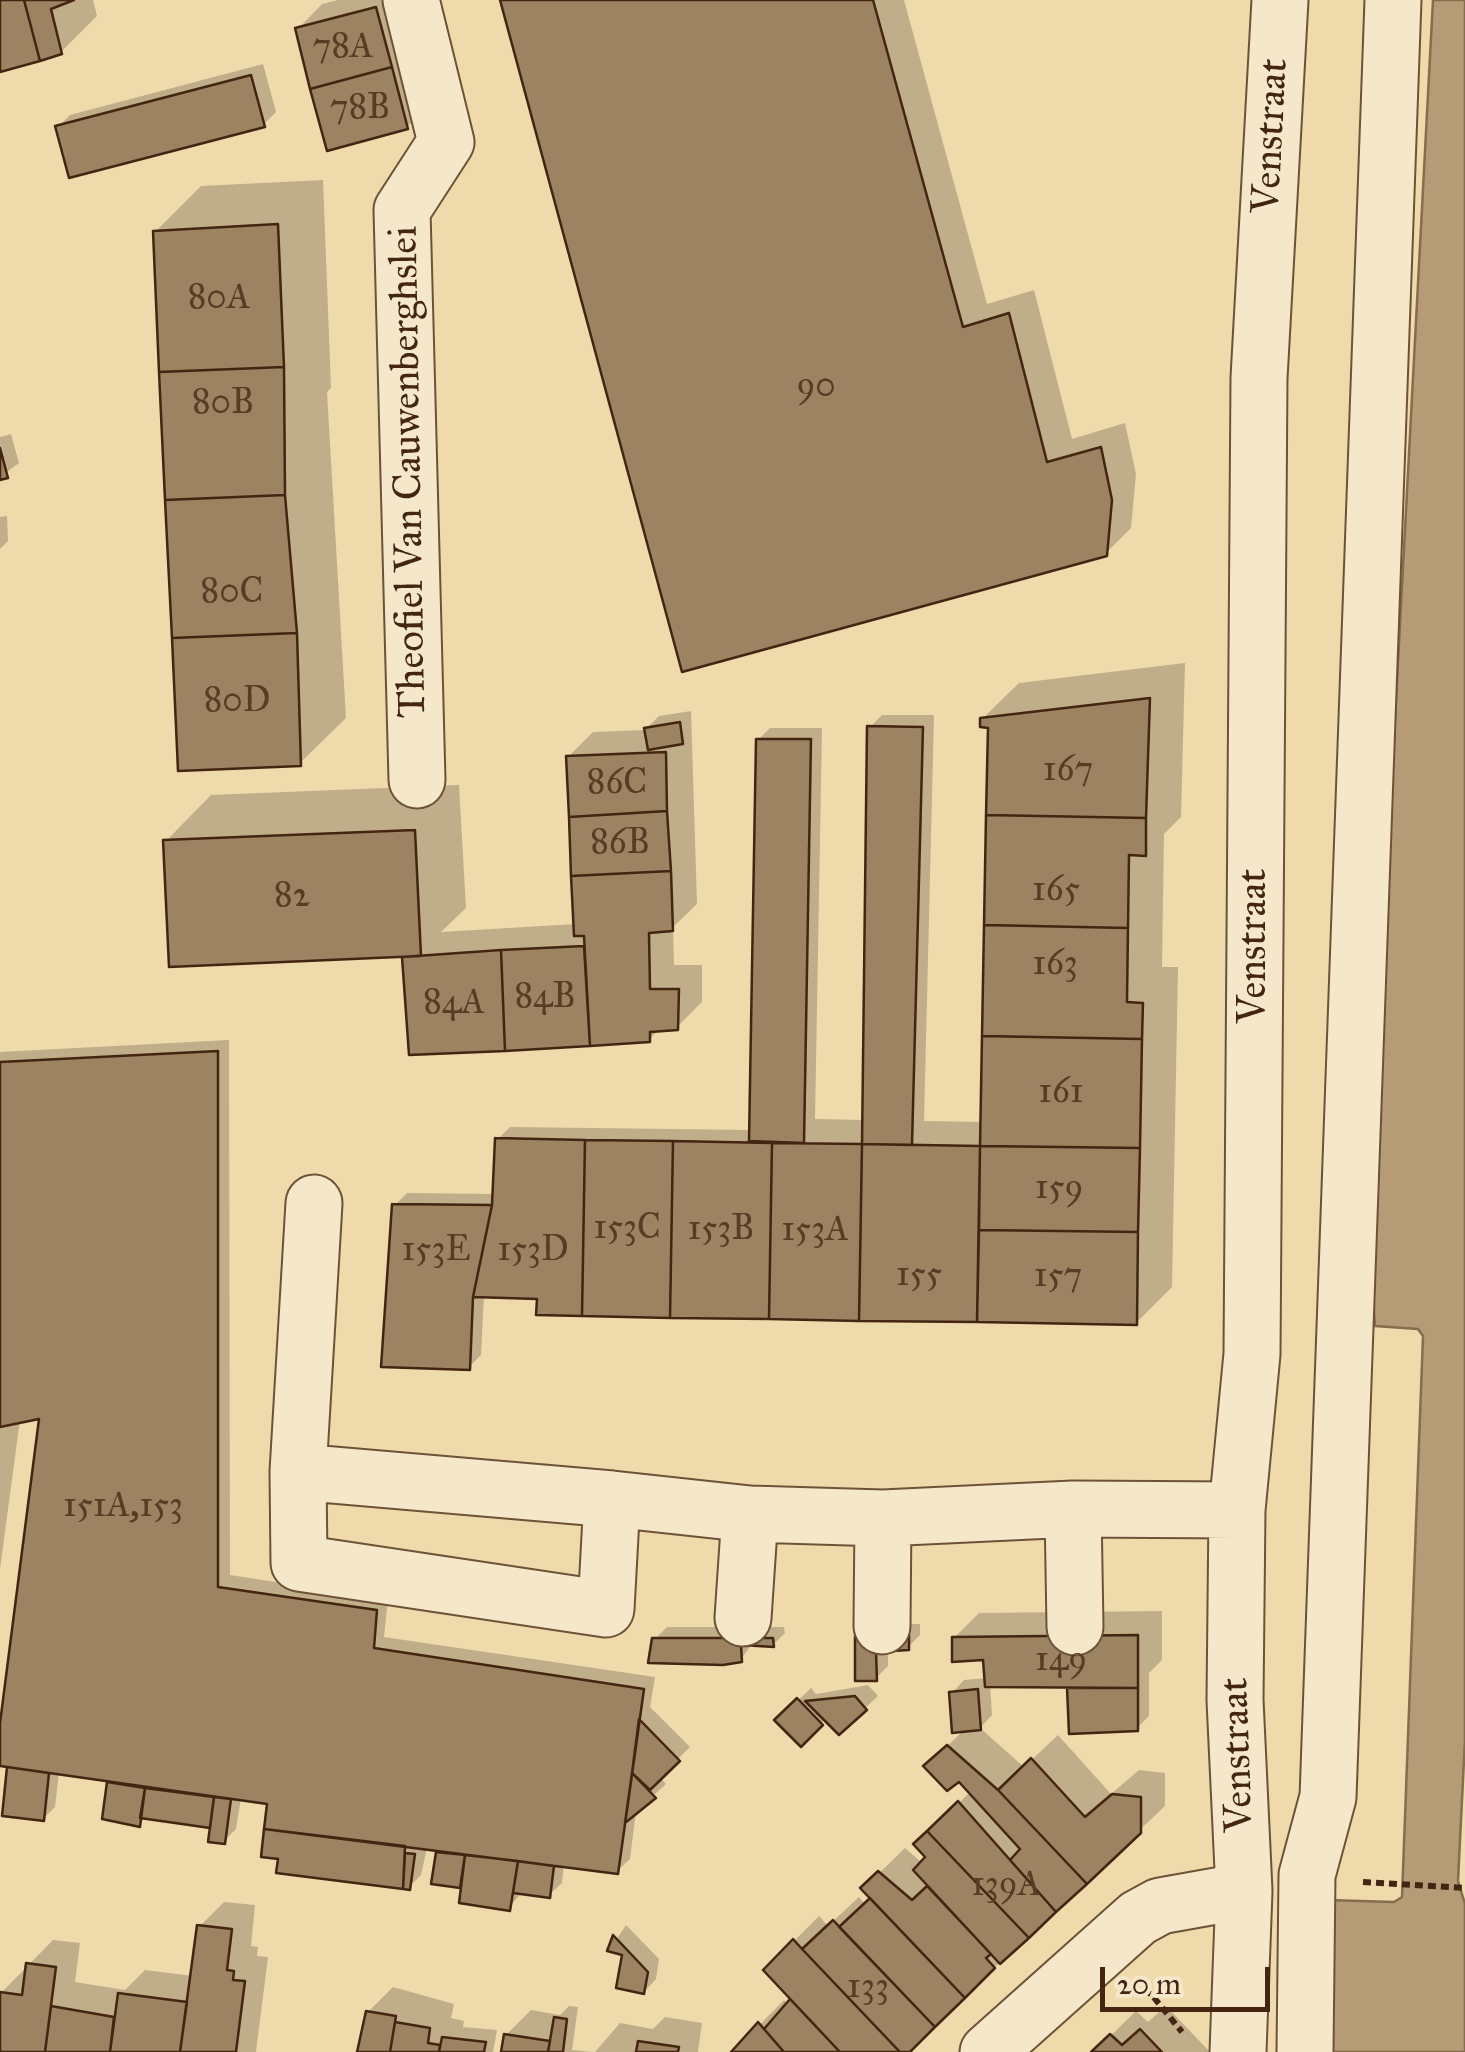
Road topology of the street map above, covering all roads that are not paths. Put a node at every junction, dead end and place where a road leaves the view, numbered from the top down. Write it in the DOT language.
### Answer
graph roads {
  1 [pos="411,0"];
  2 [pos="1280,0"];
  3 [pos="1393,0"];
  4 [pos="417,780"];
  5 [pos="314,1203"];
  6 [pos="298,1472"];
  7 [pos="612,1499"];
  8 [pos="1072,1509"];
  9 [pos="1237,1510"];
  10 [pos="750,1514"];
  11 [pos="882,1518"];
  12 [pos="743,1618"];
  13 [pos="882,1626"];
  14 [pos="1075,1627"];
  15 [pos="1244,1891"];
  16 [pos="1212,2045"];
  17 [pos="988,2052"];
  18 [pos="1305,2052"];
  1 -- 4 [label="street, Theofiel Van Cauwenberghslei"];
  2 -- 9 [label="street, Venstraat"];
  3 -- 18 [label="street"];
  5 -- 6 [label="street"];
  6 -- 7 [label="street"];
  6 -- 7 [label="street"];
  7 -- 10 [label="street"];
  8 -- 9 [label="street"];
  8 -- 11 [label="street"];
  8 -- 14 [label="street"];
  9 -- 15 [label="street, Venstraat"];
  10 -- 11 [label="street"];
  10 -- 12 [label="street"];
  11 -- 13 [label="street"];
  15 -- 16 [label="street, Venstraat"];
  15 -- 17 [label="street, Venstraat"];
}
